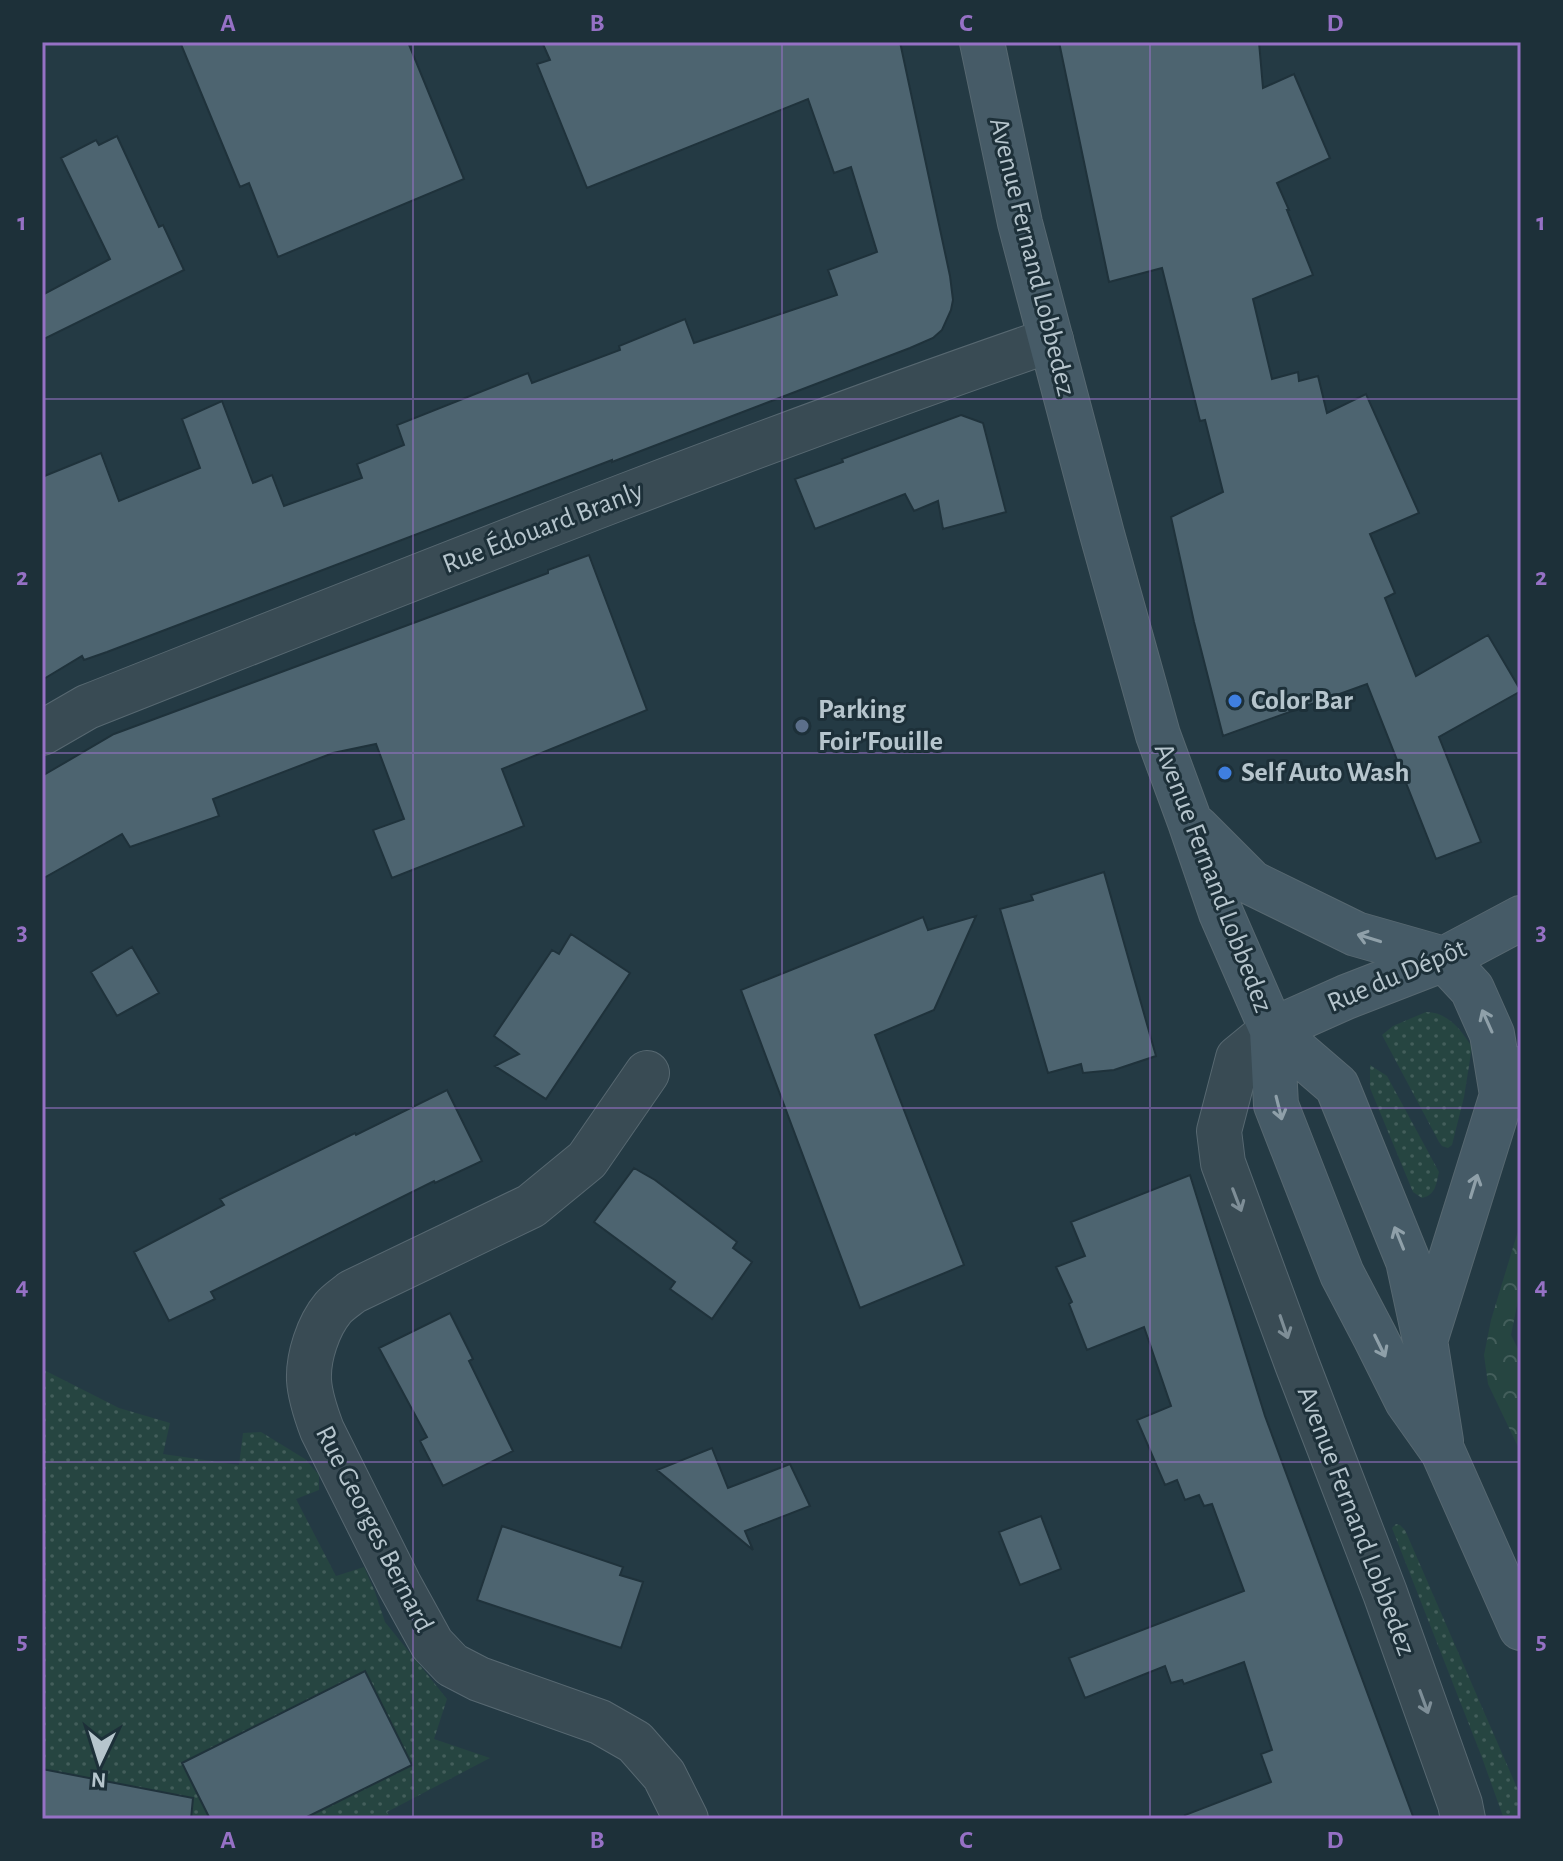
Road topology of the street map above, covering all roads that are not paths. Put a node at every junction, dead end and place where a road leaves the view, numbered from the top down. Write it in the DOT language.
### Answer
graph roads {
  1 [pos="982,42"];
  2 [pos="1051,340"];
  3 [pos="42,733"];
  4 [pos="1190,822"];
  5 [pos="1521,918"];
  6 [pos="1444,959"];
  7 [pos="1272,1030"];
  8 [pos="647,1073"];
  9 [pos="1512,1077"];
  10 [pos="1425,1340"];
  11 [pos="1443,1452"];
  12 [pos="1521,1628"];
  13 [pos="686,1819"];
  14 [pos="1463,1819"];
  1 -- 2 [label="main road, Avenue Fernand Lobbedez"];
  2 -- 3 [label="street, Rue Édouard Branly"];
  2 -- 4 [label="main road, Avenue Fernand Lobbedez"];
  6 -- 4 [label="main road, one-way"];
  4 -- 7 [label="main road, Avenue Fernand Lobbedez"];
  5 -- 6 [label="main road, Rue du Dépôt"];
  6 -- 7 [label="main road, Rue du Dépôt"];
  9 -- 6 [label="main road, one-way"];
  10 -- 7 [label="main road, one-way"];
  7 -- 11 [label="main road, one-way"];
  7 -- 14 [label="street, Avenue Fernand Lobbedez, one-way"];
  8 -- 13 [label="street, Rue Georges Bernard"];
  10 -- 9 [label="main road, one-way"];
  10 -- 11 [label="main road"];
  11 -- 12 [label="main road"];
}
